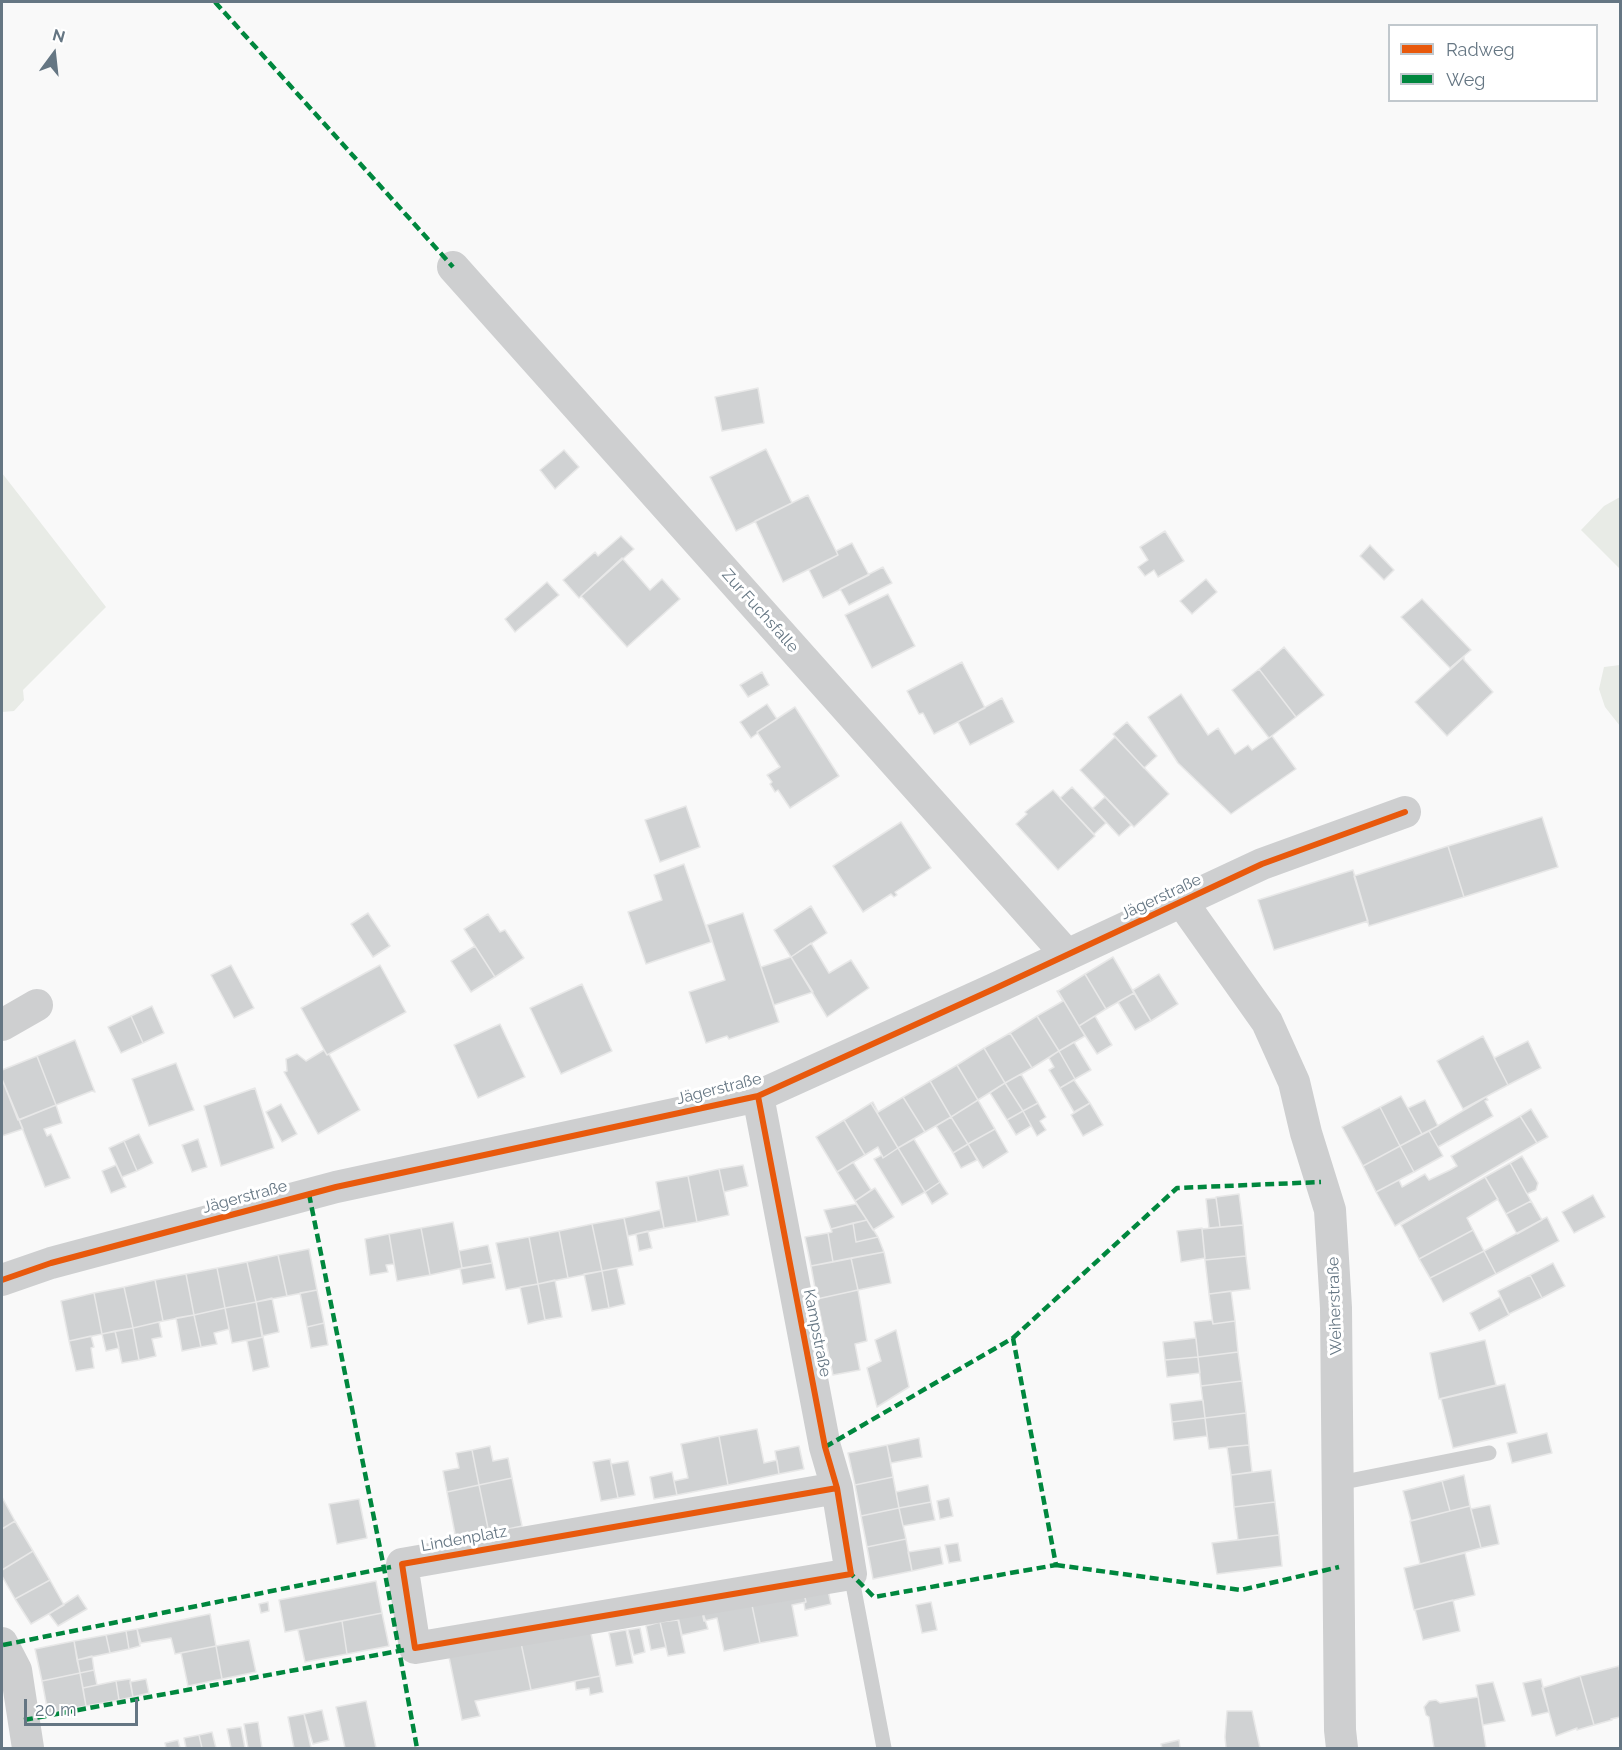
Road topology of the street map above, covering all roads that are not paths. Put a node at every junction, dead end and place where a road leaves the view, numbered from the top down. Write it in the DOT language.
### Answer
graph roads {
  1 [pos="453,267"];
  2 [pos="1405,812"];
  3 [pos="1182,902"];
  4 [pos="1067,955"];
  5 [pos="37,1005"];
  6 [pos="2,1025"];
  7 [pos="758,1096"];
  8 [pos="2,1280"];
  9 [pos="1489,1453"];
  10 [pos="1339,1483"];
  11 [pos="837,1488"];
  12 [pos="851,1574"];
  13 [pos="2,1643"];
  14 [pos="28,1749"];
  15 [pos="884,1749"];
  16 [pos="1342,1749"];
  1 -- 4 [label="street, Zur Fuchsfalle"];
  2 -- 3 [label="street, Jägerstraße"];
  3 -- 4 [label="street, Jägerstraße"];
  3 -- 10 [label="street, Weiherstraße"];
  4 -- 7 [label="street, Jägerstraße"];
  5 -- 6 [label="street"];
  7 -- 8 [label="street, Jägerstraße"];
  7 -- 11 [label="street, Kampstraße"];
  9 -- 10 [label="lane"];
  10 -- 16 [label="street, Weiherstraße"];
  11 -- 12 [label="street, Kampstraße"];
  11 -- 12 [label="street, Lindenplatz"];
  12 -- 15 [label="lane, Kampstraße"];
  13 -- 14 [label="street"];
}
